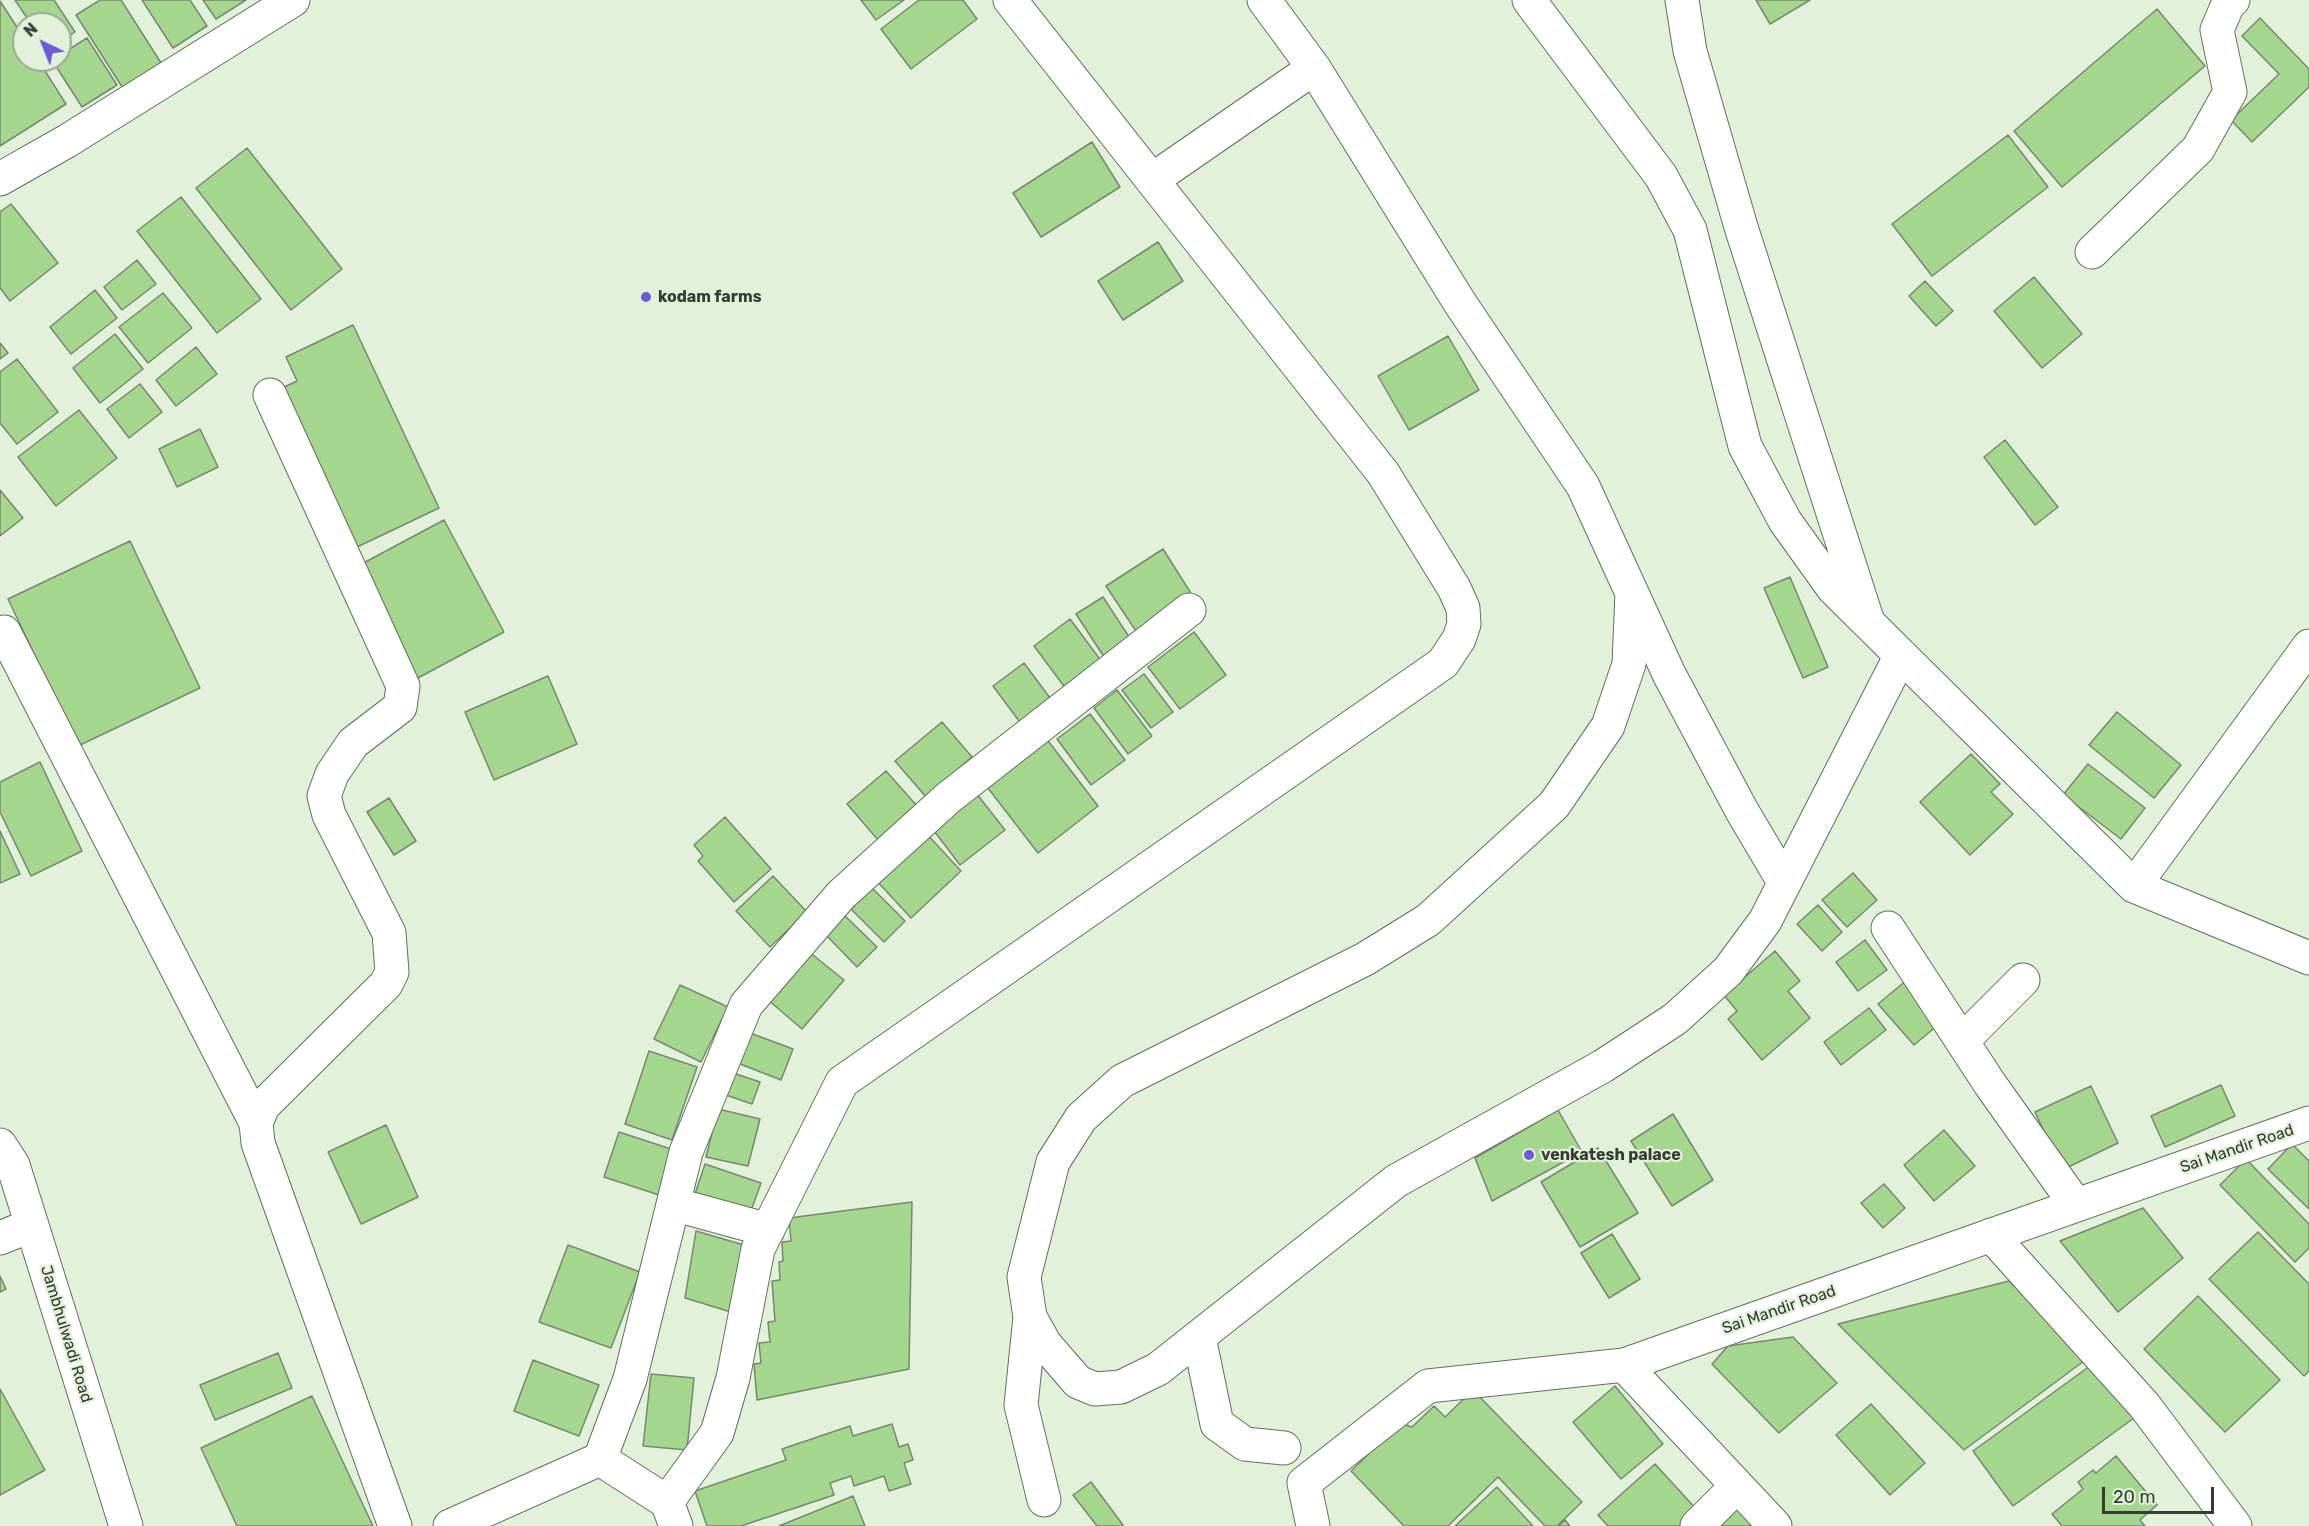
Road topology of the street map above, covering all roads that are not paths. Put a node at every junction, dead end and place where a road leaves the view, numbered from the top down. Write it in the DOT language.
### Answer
graph roads {
  1 [pos="293,0"];
  2 [pos="1010,0"];
  3 [pos="1264,0"];
  4 [pos="1529,0"];
  5 [pos="1682,0"];
  6 [pos="2233,0"];
  7 [pos="1314,68"];
  8 [pos="0,179"];
  9 [pos="1152,180"];
  10 [pos="2092,252"];
  11 [pos="270,395"];
  12 [pos="1632,593"];
  13 [pos="1189,610"];
  14 [pos="1869,623"];
  15 [pos="4,632"];
  16 [pos="2309,646"];
  17 [pos="1901,655"];
  18 [pos="1784,882"];
  19 [pos="2134,886"];
  20 [pos="1888,928"];
  21 [pos="2305,950"];
  22 [pos="2023,980"];
  23 [pos="1962,1041"];
  24 [pos="256,1123"];
  25 [pos="2309,1124"];
  26 [pos="0,1145"];
  27 [pos="674,1204"];
  28 [pos="2076,1205"];
  29 [pos="32,1225"];
  30 [pos="768,1230"];
  31 [pos="1991,1235"];
  32 [pos="0,1238"];
  33 [pos="1030,1317"];
  34 [pos="1199,1337"];
  35 [pos="1624,1365"];
  36 [pos="1284,1448"];
  37 [pos="600,1459"];
  38 [pos="1304,1483"];
  39 [pos="1736,1487"];
  40 [pos="1044,1500"];
  41 [pos="671,1514"];
  42 [pos="119,1522"];
  43 [pos="395,1526"];
  44 [pos="450,1526"];
  45 [pos="1313,1526"];
  46 [pos="1339,1526"];
  47 [pos="1697,1526"];
  48 [pos="1775,1526"];
  49 [pos="2235,1526"];
  1 -- 8 [label="street"];
  2 -- 9 [label="street"];
  3 -- 7 [label="street"];
  4 -- 14 [label="street"];
  5 -- 14 [label="street"];
  6 -- 10 [label="street"];
  7 -- 9 [label="street"];
  7 -- 12 [label="street"];
  9 -- 30 [label="street"];
  11 -- 24 [label="street"];
  12 -- 18 [label="street"];
  12 -- 33 [label="street"];
  13 -- 27 [label="street"];
  14 -- 17 [label="street"];
  15 -- 24 [label="street"];
  16 -- 19 [label="street"];
  17 -- 18 [label="street"];
  17 -- 19 [label="street"];
  18 -- 34 [label="street"];
  19 -- 21 [label="street"];
  20 -- 23 [label="street"];
  22 -- 23 [label="street"];
  23 -- 28 [label="street"];
  24 -- 43 [label="street"];
  25 -- 28 [label="street, Sai Mandir Road"];
  26 -- 29 [label="street, Jambhulwadi Road"];
  27 -- 30 [label="street"];
  27 -- 37 [label="street"];
  28 -- 31 [label="street, Sai Mandir Road"];
  29 -- 32 [label="street"];
  29 -- 42 [label="street, Jambhulwadi Road"];
  30 -- 41 [label="street"];
  31 -- 35 [label="street, Sai Mandir Road"];
  31 -- 49 [label="street"];
  33 -- 34 [label="street"];
  33 -- 40 [label="street"];
  34 -- 36 [label="street"];
  35 -- 38 [label="street, Sai Mandir Road"];
  35 -- 39 [label="street"];
  37 -- 41 [label="street"];
  37 -- 44 [label="street"];
  38 -- 45 [label="street"];
  38 -- 46 [label="street"];
  39 -- 47 [label="street"];
  39 -- 48 [label="street"];
}
